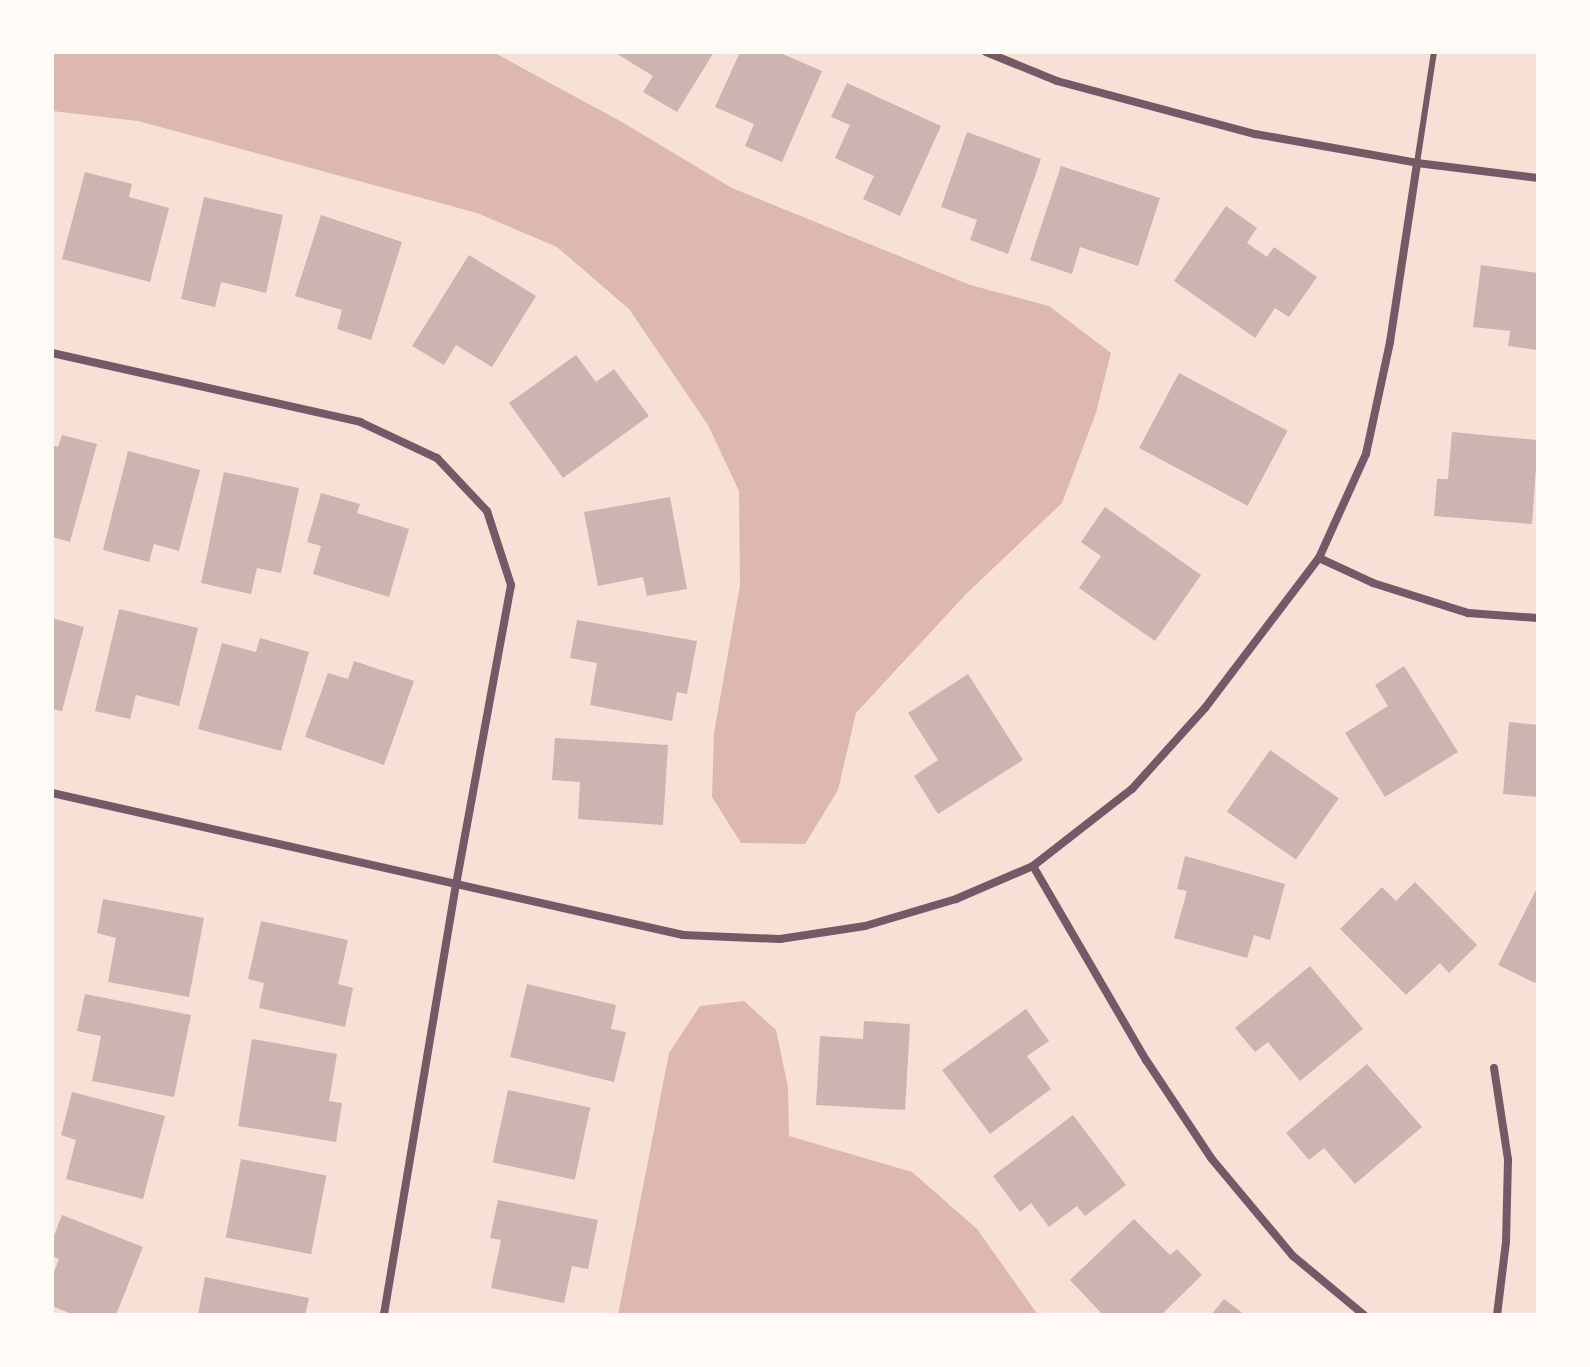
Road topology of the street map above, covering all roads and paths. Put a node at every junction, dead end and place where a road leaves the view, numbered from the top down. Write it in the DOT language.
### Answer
graph roads {
  1 [pos="986,52"];
  2 [pos="1434,52"];
  3 [pos="1417,163"];
  4 [pos="1538,178"];
  5 [pos="52,353"];
  6 [pos="1319,558"];
  7 [pos="1538,618"];
  8 [pos="52,793"];
  9 [pos="1033,866"];
  10 [pos="456,884"];
  11 [pos="1494,1068"];
  12 [pos="384,1315"];
  13 [pos="1364,1315"];
  14 [pos="1497,1315"];
  1 -- 3 [label="street"];
  2 -- 3 [label="lane"];
  3 -- 4 [label="street"];
  3 -- 6 [label="street"];
  5 -- 10 [label="street"];
  6 -- 7 [label="street"];
  6 -- 9 [label="street"];
  8 -- 10 [label="street"];
  9 -- 10 [label="street"];
  9 -- 13 [label="street"];
  10 -- 12 [label="street"];
  11 -- 14 [label="street"];
}
